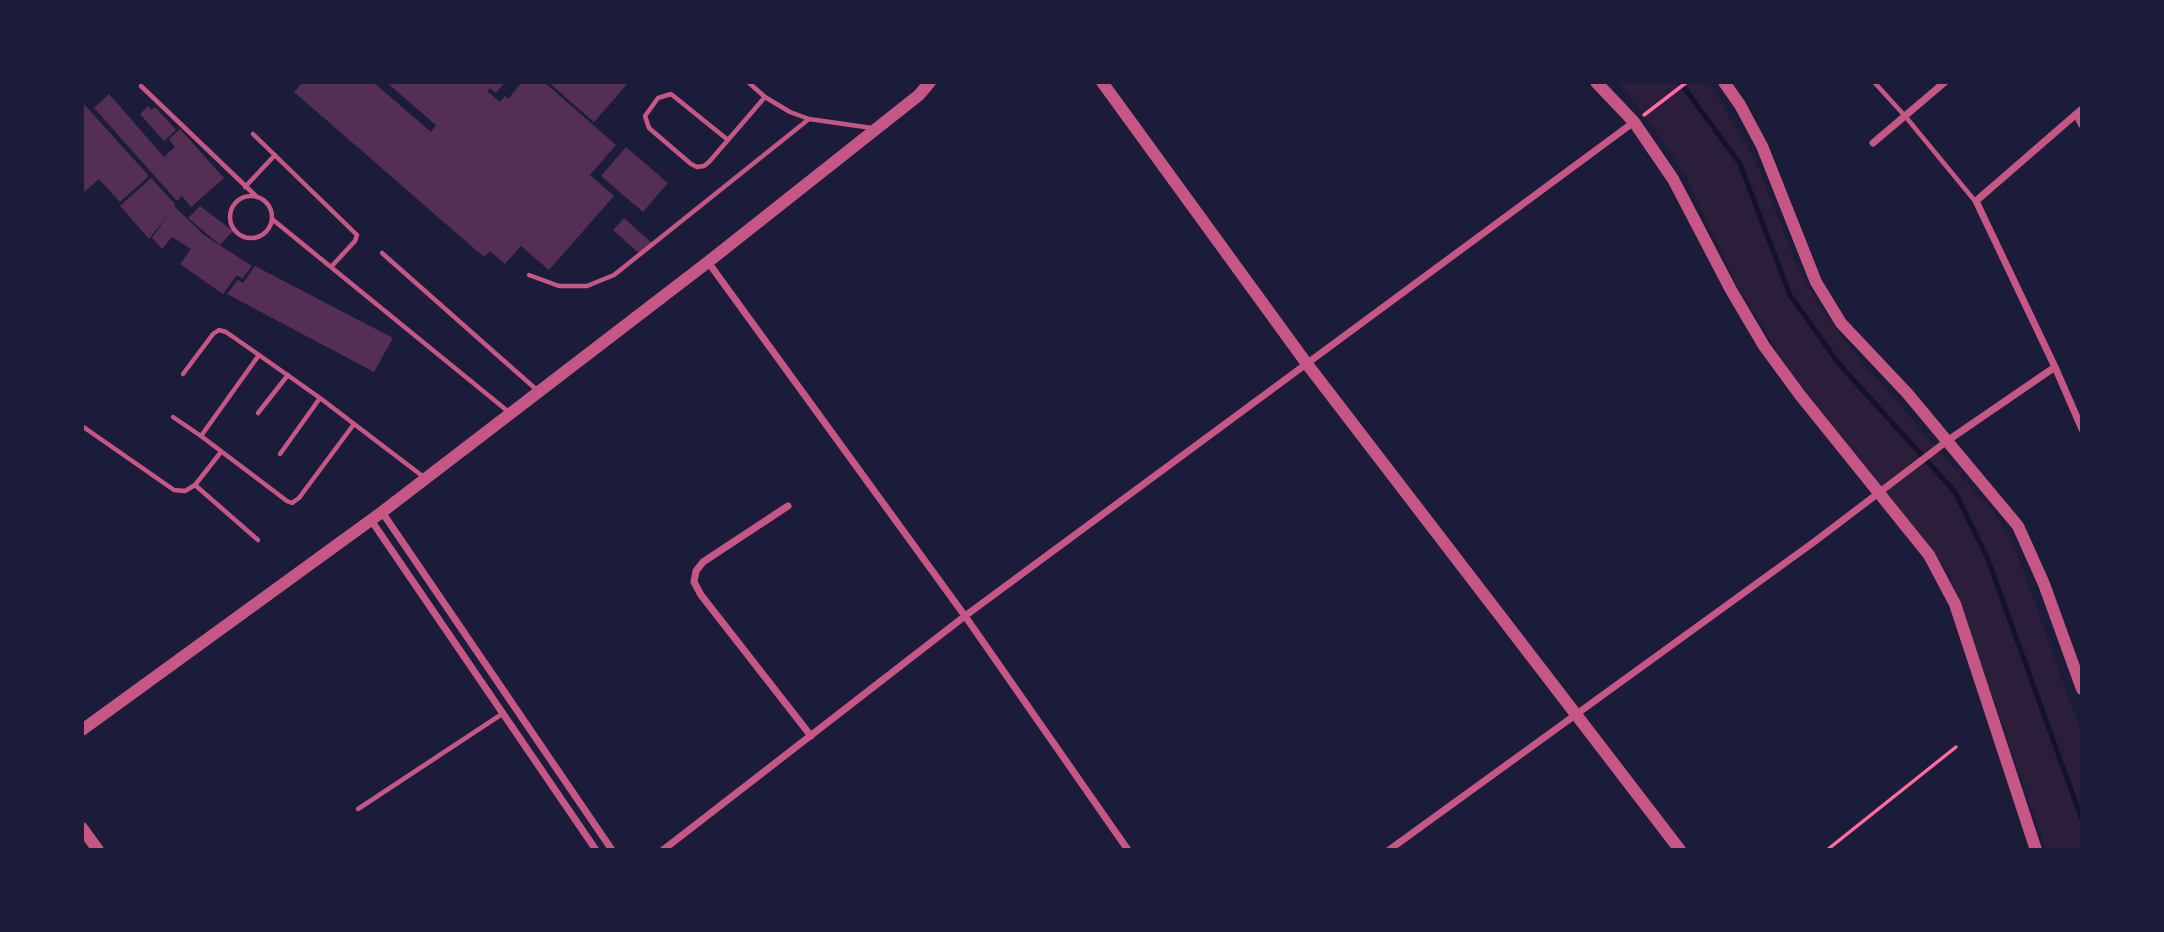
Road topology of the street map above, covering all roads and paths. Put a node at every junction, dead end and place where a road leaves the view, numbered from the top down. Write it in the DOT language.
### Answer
graph roads {
  1 [pos="748,82"];
  2 [pos="930,82"];
  3 [pos="1102,82"];
  4 [pos="1596,82"];
  5 [pos="1687,82"];
  6 [pos="1724,82"];
  7 [pos="1874,82"];
  8 [pos="1945,82"];
  9 [pos="141,86"];
  10 [pos="765,97"];
  11 [pos="1650,110"];
  12 [pos="2079,111"];
  13 [pos="1905,116"];
  14 [pos="809,119"];
  15 [pos="1634,122"];
  16 [pos="2082,125"];
  17 [pos="877,129"];
  18 [pos="253,134"];
  19 [pos="728,141"];
  20 [pos="1873,143"];
  21 [pos="275,155"];
  22 [pos="245,187"];
  23 [pos="257,197"];
  24 [pos="1976,201"];
  25 [pos="272,219"];
  26 [pos="382,253"];
  27 [pos="708,262"];
  28 [pos="331,267"];
  29 [pos="529,275"];
  30 [pos="259,355"];
  31 [pos="1307,364"];
  32 [pos="2055,367"];
  33 [pos="183,374"];
  34 [pos="288,376"];
  35 [pos="538,392"];
  36 [pos="320,398"];
  37 [pos="258,413"];
  38 [pos="510,414"];
  39 [pos="173,417"];
  40 [pos="354,424"];
  41 [pos="82,426"];
  42 [pos="2082,429"];
  43 [pos="201,436"];
  44 [pos="1942,444"];
  45 [pos="221,452"];
  46 [pos="280,454"];
  47 [pos="425,479"];
  48 [pos="195,485"];
  49 [pos="1879,494"];
  50 [pos="788,506"];
  51 [pos="382,512"];
  52 [pos="371,520"];
  53 [pos="258,540"];
  54 [pos="965,616"];
  55 [pos="2082,689"];
  56 [pos="503,714"];
  57 [pos="1578,715"];
  58 [pos="82,730"];
  59 [pos="811,736"];
  60 [pos="1956,747"];
  61 [pos="358,809"];
  62 [pos="82,828"];
  63 [pos="98,850"];
  64 [pos="596,850"];
  65 [pos="612,850"];
  66 [pos="663,850"];
  67 [pos="1128,850"];
  68 [pos="1389,850"];
  69 [pos="1680,850"];
  70 [pos="1827,850"];
  71 [pos="2036,850"];
  1 -- 10 [label="lane"];
  2 -- 17 [label="street"];
  3 -- 31 [label="street"];
  4 -- 15 [label="street"];
  5 -- 11 [label="path"];
  6 -- 44 [label="street"];
  7 -- 13 [label="lane"];
  8 -- 13 [label="street"];
  9 -- 22 [label="lane"];
  10 -- 14 [label="lane"];
  10 -- 19 [label="lane"];
  12 -- 16 [label="street"];
  12 -- 24 [label="street"];
  13 -- 20 [label="street"];
  13 -- 24 [label="lane"];
  14 -- 17 [label="lane"];
  14 -- 29 [label="lane"];
  15 -- 31 [label="street"];
  15 -- 49 [label="street"];
  17 -- 27 [label="street"];
  18 -- 21 [label="lane"];
  19 -- 19 [label="lane"];
  21 -- 22 [label="lane"];
  21 -- 28 [label="lane"];
  22 -- 23 [label="lane"];
  23 -- 25 [label="lane"];
  23 -- 25 [label="lane"];
  24 -- 32 [label="street"];
  25 -- 28 [label="lane"];
  26 -- 35 [label="lane"];
  27 -- 35 [label="street"];
  27 -- 54 [label="street"];
  28 -- 38 [label="lane"];
  30 -- 33 [label="lane"];
  30 -- 34 [label="lane"];
  30 -- 43 [label="lane"];
  31 -- 54 [label="street"];
  31 -- 57 [label="street"];
  32 -- 42 [label="street"];
  32 -- 44 [label="street"];
  34 -- 36 [label="lane"];
  34 -- 37 [label="lane"];
  35 -- 38 [label="street"];
  36 -- 40 [label="lane"];
  36 -- 46 [label="lane"];
  38 -- 47 [label="street"];
  39 -- 43 [label="lane"];
  40 -- 45 [label="lane"];
  40 -- 47 [label="lane"];
  41 -- 48 [label="lane"];
  43 -- 45 [label="lane"];
  44 -- 49 [label="street"];
  44 -- 55 [label="street"];
  45 -- 48 [label="lane"];
  47 -- 51 [label="street"];
  48 -- 53 [label="lane"];
  49 -- 57 [label="street"];
  49 -- 71 [label="street"];
  50 -- 59 [label="street"];
  51 -- 52 [label="street"];
  51 -- 65 [label="street"];
  52 -- 56 [label="street"];
  52 -- 58 [label="street"];
  54 -- 59 [label="street"];
  54 -- 67 [label="street"];
  56 -- 61 [label="lane"];
  56 -- 64 [label="street"];
  57 -- 68 [label="street"];
  57 -- 69 [label="street"];
  59 -- 66 [label="street"];
  60 -- 70 [label="path"];
  62 -- 63 [label="street"];
}
